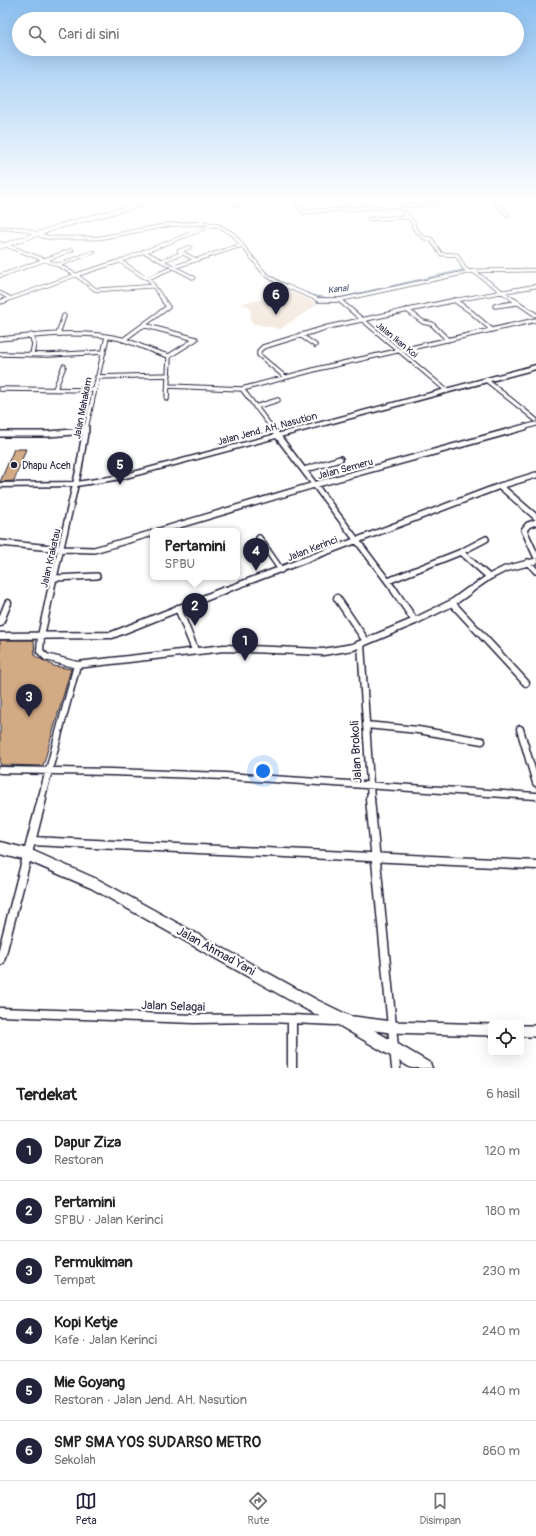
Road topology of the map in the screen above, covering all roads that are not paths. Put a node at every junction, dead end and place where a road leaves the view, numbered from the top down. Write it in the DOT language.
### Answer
graph roads {
  1 [pos="20,251"];
  2 [pos="70,251"];
  3 [pos="146,251"];
  4 [pos="179,251"];
  5 [pos="224,251"];
  6 [pos="247,251"];
  7 [pos="439,251"];
  8 [pos="94,252"];
  9 [pos="143,252"];
  10 [pos="184,253"];
  11 [pos="44,260"];
  12 [pos="196,260"];
  13 [pos="120,261"];
  14 [pos="161,261"];
  15 [pos="58,265"];
  16 [pos="174,267"];
  17 [pos="536,270"];
  18 [pos="470,271"];
  19 [pos="76,275"];
  20 [pos="0,276"];
  21 [pos="148,278"];
  22 [pos="194,278"];
  23 [pos="154,286"];
  24 [pos="536,286"];
  25 [pos="501,292"];
  26 [pos="0,293"];
  27 [pos="10,298"];
  28 [pos="339,300"];
  29 [pos="454,300"];
  30 [pos="0,302"];
  31 [pos="516,302"];
  32 [pos="496,306"];
  33 [pos="408,310"];
  34 [pos="536,315"];
  35 [pos="64,316"];
  36 [pos="361,320"];
  37 [pos="536,320"];
  38 [pos="143,325"];
  39 [pos="492,330"];
  40 [pos="58,334"];
  41 [pos="31,335"];
  42 [pos="300,335"];
  43 [pos="107,337"];
  44 [pos="0,339"];
  45 [pos="123,340"];
  46 [pos="448,340"];
  47 [pos="315,345"];
  48 [pos="398,351"];
  49 [pos="104,352"];
  50 [pos="0,354"];
  51 [pos="32,354"];
  52 [pos="169,356"];
  53 [pos="64,366"];
  54 [pos="536,367"];
  55 [pos="169,374"];
  56 [pos="97,377"];
  57 [pos="285,377"];
  58 [pos="486,380"];
  59 [pos="168,386"];
  60 [pos="0,389"];
  61 [pos="55,389"];
  62 [pos="242,389"];
  63 [pos="94,390"];
  64 [pos="447,391"];
  65 [pos="167,399"];
  66 [pos="278,400"];
  67 [pos="255,407"];
  68 [pos="536,420"];
  69 [pos="536,424"];
  70 [pos="86,431"];
  71 [pos="0,434"];
  72 [pos="278,435"];
  73 [pos="340,459"];
  74 [pos="304,470"];
  75 [pos="536,475"];
  76 [pos="76,484"];
  77 [pos="0,485"];
  78 [pos="314,485"];
  79 [pos="500,486"];
  80 [pos="536,517"];
  81 [pos="536,522"];
  82 [pos="169,528"];
  83 [pos="150,534"];
  84 [pos="259,538"];
  85 [pos="357,540"];
  86 [pos="486,540"];
  87 [pos="0,543"];
  88 [pos="62,549"];
  89 [pos="461,552"];
  90 [pos="536,556"];
  91 [pos="536,561"];
  92 [pos="528,562"];
  93 [pos="281,570"];
  94 [pos="536,570"];
  95 [pos="97,576"];
  96 [pos="489,577"];
  97 [pos="55,578"];
  98 [pos="388,581"];
  99 [pos="337,598"];
  100 [pos="8,603"];
  101 [pos="452,603"];
  102 [pos="178,608"];
  103 [pos="415,621"];
  104 [pos="0,623"];
  105 [pos="0,636"];
  106 [pos="41,636"];
  107 [pos="364,642"];
  108 [pos="195,650"];
  109 [pos="77,665"];
  110 [pos="526,682"];
  111 [pos="366,725"];
  112 [pos="520,730"];
  113 [pos="482,741"];
  114 [pos="0,770"];
  115 [pos="49,771"];
  116 [pos="536,783"];
  117 [pos="369,785"];
  118 [pos="536,796"];
  119 [pos="32,841"];
  120 [pos="0,848"];
  121 [pos="29,855"];
  122 [pos="375,858"];
  123 [pos="536,865"];
  124 [pos="0,961"];
  125 [pos="0,1012"];
  126 [pos="292,1019"];
  127 [pos="345,1021"];
  128 [pos="391,1027"];
  129 [pos="488,1030"];
  130 [pos="524,1031"];
  131 [pos="536,1031"];
  132 [pos="395,1052"];
  133 [pos="292,1068"];
  134 [pos="396,1068"];
  135 [pos="425,1068"];
  1 -- 11 [label="street"];
  2 -- 11 [label="street"];
  3 -- 9 [label="street"];
  4 -- 10 [label="street"];
  5 -- 12 [label="street"];
  6 -- 28 [label="street"];
  7 -- 18 [label="street"];
  8 -- 15 [label="street"];
  9 -- 13 [label="street"];
  9 -- 14 [label="street"];
  10 -- 12 [label="street"];
  10 -- 14 [label="street"];
  11 -- 15 [label="street"];
  11 -- 20 [label="street"];
  12 -- 16 [label="street"];
  13 -- 19 [label="street"];
  13 -- 21 [label="street"];
  14 -- 16 [label="street"];
  15 -- 19 [label="street"];
  16 -- 21 [label="street"];
  16 -- 22 [label="street"];
  17 -- 18 [label="street"];
  18 -- 25 [label="street"];
  18 -- 28 [label="street"];
  19 -- 23 [label="street"];
  19 -- 27 [label="street"];
  21 -- 23 [label="street"];
  23 -- 38 [label="street"];
  24 -- 25 [label="street"];
  25 -- 29 [label="street"];
  25 -- 31 [label="street"];
  26 -- 27 [label="street"];
  27 -- 30 [label="street"];
  28 -- 36 [label="street, Jalan Ikan Koi"];
  29 -- 33 [label="street"];
  29 -- 39 [label="street"];
  31 -- 32 [label="street"];
  31 -- 34 [label="street"];
  33 -- 36 [label="street"];
  33 -- 46 [label="street"];
  35 -- 40 [label="street"];
  36 -- 42 [label="street"];
  36 -- 48 [label="street, Jalan Ikan Koi"];
  37 -- 39 [label="street"];
  38 -- 45 [label="street"];
  38 -- 52 [label="street"];
  39 -- 46 [label="street"];
  40 -- 41 [label="street"];
  40 -- 43 [label="street"];
  41 -- 44 [label="street"];
  41 -- 51 [label="street"];
  42 -- 47 [label="street"];
  42 -- 57 [label="street"];
  43 -- 45 [label="street"];
  43 -- 49 [label="street, Jalan Mahakam"];
  45 -- 52 [label="street"];
  46 -- 48 [label="street"];
  48 -- 57 [label="street"];
  48 -- 64 [label="street, Jalan Ikan Koi"];
  49 -- 51 [label="street"];
  49 -- 56 [label="street, Jalan Mahakam"];
  50 -- 51 [label="street"];
  52 -- 55 [label="street"];
  53 -- 61 [label="street"];
  54 -- 58 [label="main road, Jalan Jend. AH. Nasution"];
  55 -- 56 [label="street"];
  55 -- 59 [label="street"];
  56 -- 63 [label="street, Jalan Mahakam"];
  57 -- 62 [label="street"];
  58 -- 64 [label="main road, Jalan Jend. AH. Nasution"];
  58 -- 68 [label="street"];
  59 -- 62 [label="street"];
  59 -- 65 [label="street"];
  60 -- 61 [label="street"];
  61 -- 63 [label="street"];
  62 -- 67 [label="street"];
  63 -- 70 [label="street, Jalan Mahakam"];
  64 -- 72 [label="main road, Jalan Jend. AH. Nasution"];
  66 -- 67 [label="street"];
  67 -- 72 [label="street"];
  69 -- 78 [label="street, Jalan Semeru"];
  70 -- 71 [label="street"];
  70 -- 76 [label="street, Jalan Mahakam"];
  72 -- 74 [label="street"];
  72 -- 76 [label="main road, Jalan Jend. AH. Nasution"];
  73 -- 74 [label="street"];
  74 -- 78 [label="street"];
  75 -- 79 [label="street, Jalan Kerinci"];
  76 -- 77 [label="main road, Jalan Jend. AH. Nasution"];
  76 -- 88 [label="street, Jalan Krakatau"];
  78 -- 82 [label="street, Jalan Semeru"];
  78 -- 85 [label="street"];
  79 -- 80 [label="street"];
  79 -- 85 [label="street, Jalan Kerinci"];
  81 -- 90 [label="street"];
  83 -- 88 [label="street"];
  84 -- 93 [label="street"];
  85 -- 93 [label="street, Jalan Kerinci"];
  85 -- 98 [label="street"];
  86 -- 89 [label="street"];
  87 -- 88 [label="street"];
  88 -- 97 [label="street, Jalan Krakatau"];
  89 -- 96 [label="street"];
  89 -- 98 [label="street"];
  91 -- 92 [label="street"];
  92 -- 94 [label="street"];
  92 -- 96 [label="street"];
  93 -- 102 [label="street, Jalan Kerinci"];
  95 -- 97 [label="street"];
  96 -- 101 [label="street"];
  97 -- 106 [label="street, Jalan Krakatau"];
  98 -- 103 [label="street"];
  99 -- 107 [label="street"];
  100 -- 104 [label="street"];
  101 -- 103 [label="street"];
  101 -- 110 [label="street"];
  102 -- 106 [label="street, Jalan Kerinci"];
  102 -- 108 [label="street"];
  103 -- 107 [label="street"];
  105 -- 106 [label="street, Jalan Kerinci"];
  106 -- 109 [label="street"];
  107 -- 108 [label="street"];
  107 -- 111 [label="street, Jalan Brokoli"];
  108 -- 109 [label="street"];
  109 -- 115 [label="street"];
  111 -- 113 [label="street"];
  111 -- 117 [label="street, Jalan Brokoli"];
  112 -- 116 [label="street"];
  114 -- 115 [label="street"];
  115 -- 117 [label="street"];
  115 -- 119 [label="street"];
  117 -- 118 [label="street"];
  117 -- 122 [label="street, Jalan Brokoli"];
  119 -- 121 [label="street"];
  119 -- 122 [label="street"];
  120 -- 121 [label="main road, Jalan Ahmad Yani"];
  121 -- 124 [label="street"];
  121 -- 127 [label="main road, Jalan Ahmad Yani"];
  122 -- 123 [label="street"];
  122 -- 128 [label="street, Jalan Brokoli"];
  125 -- 126 [label="street, Jalan Selagai"];
  126 -- 127 [label="street, Jalan Selagai"];
  126 -- 133 [label="street"];
  127 -- 128 [label="main road"];
  127 -- 132 [label="main road, Jalan Ahmad Yani"];
  128 -- 129 [label="main road"];
  128 -- 132 [label="street, Jalan Brokoli"];
  130 -- 131 [label="main road"];
  132 -- 134 [label="street, Jalan Brokoli"];
  132 -- 135 [label="main road, Jalan Ahmad Yani"];
}
